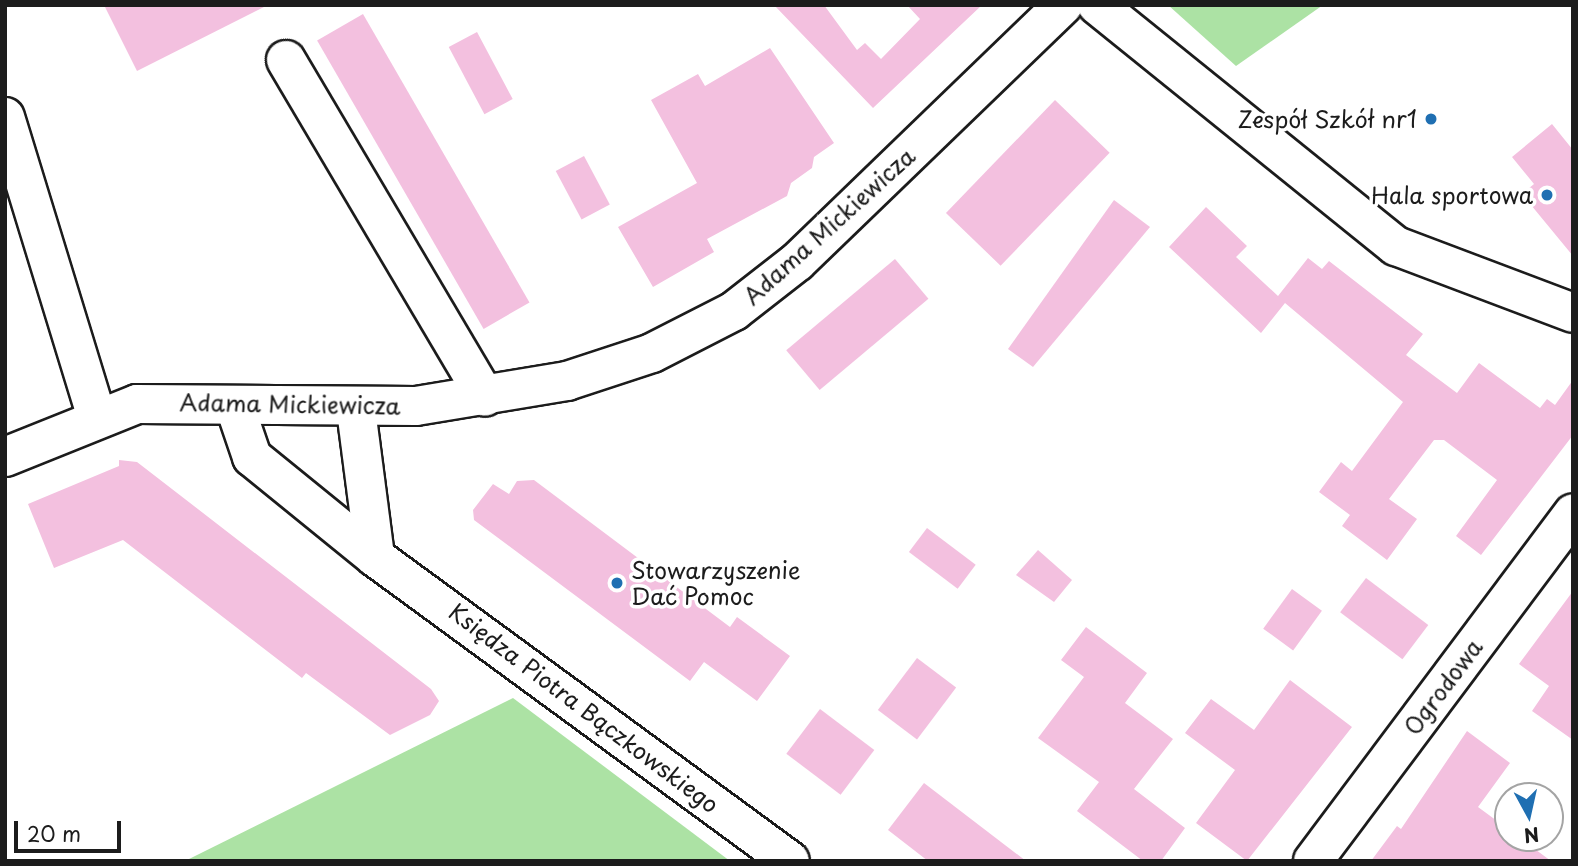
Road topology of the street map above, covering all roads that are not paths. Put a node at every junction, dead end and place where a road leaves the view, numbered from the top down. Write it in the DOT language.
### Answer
graph roads {
  1 [pos="1063,5"];
  2 [pos="1097,5"];
  3 [pos="286,60"];
  4 [pos="5,117"];
  5 [pos="1573,313"];
  6 [pos="485,397"];
  7 [pos="235,407"];
  8 [pos="356,410"];
  9 [pos="97,418"];
  10 [pos="5,457"];
  11 [pos="1573,513"];
  12 [pos="375,557"];
  13 [pos="790,861"];
  14 [pos="1313,861"];
  1 -- 6 [label="street, Adama Mickiewicza"];
  2 -- 5 [label="street"];
  3 -- 6 [label="street"];
  4 -- 9 [label="street"];
  6 -- 8 [label="street, Adama Mickiewicza"];
  7 -- 8 [label="street, Adama Mickiewicza"];
  7 -- 9 [label="street, Adama Mickiewicza"];
  7 -- 12 [label="street, Księdza Piotra Bączkowskiego"];
  8 -- 12 [label="street"];
  9 -- 10 [label="street, Adama Mickiewicza"];
  11 -- 14 [label="street, Ogrodowa"];
  12 -- 13 [label="street, Księdza Piotra Bączkowskiego"];
}
